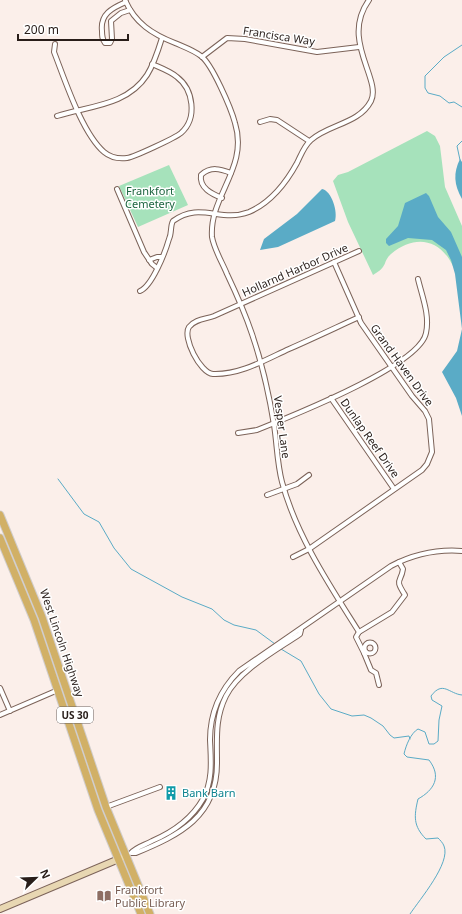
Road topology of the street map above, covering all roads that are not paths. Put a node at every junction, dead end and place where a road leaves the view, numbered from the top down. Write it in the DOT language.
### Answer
graph roads {
  1 [pos="369,0"];
  2 [pos="125,1"];
  3 [pos="130,10"];
  4 [pos="162,38"];
  5 [pos="55,44"];
  6 [pos="359,47"];
  7 [pos="202,57"];
  8 [pos="152,64"];
  9 [pos="78,109"];
  10 [pos="57,116"];
  11 [pos="260,122"];
  12 [pos="309,141"];
  13 [pos="232,173"];
  14 [pos="117,189"];
  15 [pos="222,198"];
  16 [pos="215,215"];
  17 [pos="359,251"];
  18 [pos="162,257"];
  19 [pos="149,260"];
  20 [pos="334,262"];
  21 [pos="158,268"];
  22 [pos="418,279"];
  23 [pos="140,291"];
  24 [pos="239,304"];
  25 [pos="359,317"];
  26 [pos="261,362"];
  27 [pos="390,368"];
  28 [pos="331,398"];
  29 [pos="274,423"];
  30 [pos="238,433"];
  31 [pos="309,475"];
  32 [pos="284,489"];
  33 [pos="394,489"];
  34 [pos="267,495"];
  35 [pos="0,515"];
  36 [pos="0,538"];
  37 [pos="310,549"];
  38 [pos="462,551"];
  39 [pos="293,557"];
  40 [pos="399,562"];
  41 [pos="340,602"];
  42 [pos="359,632"];
  43 [pos="380,684"];
  44 [pos="66,687"];
  45 [pos="0,688"];
  46 [pos="58,690"];
  47 [pos="10,711"];
  48 [pos="0,715"];
  49 [pos="160,787"];
  50 [pos="106,808"];
  51 [pos="128,854"];
  52 [pos="118,859"];
  53 [pos="0,909"];
  54 [pos="141,914"];
  55 [pos="150,914"];
  1 -- 6 [label="street"];
  2 -- 3 [label="street"];
  2 -- 3 [label="street"];
  3 -- 4 [label="street"];
  4 -- 7 [label="street"];
  4 -- 8 [label="street"];
  5 -- 9 [label="street"];
  6 -- 7 [label="street, Francisca Way"];
  6 -- 12 [label="street"];
  7 -- 13 [label="street, Vesper Lane"];
  8 -- 9 [label="street"];
  8 -- 9 [label="street"];
  9 -- 10 [label="street"];
  11 -- 12 [label="street"];
  12 -- 16 [label="street"];
  13 -- 15 [label="street, Vesper Lane"];
  13 -- 15 [label="street"];
  14 -- 19 [label="street"];
  15 -- 16 [label="street, Vesper Lane"];
  16 -- 18 [label="street"];
  16 -- 24 [label="street, Vesper Lane"];
  17 -- 20 [label="street, Hollarnd Harbor Drive"];
  18 -- 19 [label="street"];
  18 -- 21 [label="street"];
  19 -- 21 [label="street"];
  20 -- 24 [label="street, Hollarnd Harbor Drive"];
  20 -- 25 [label="street, Grand Haven Drive"];
  21 -- 23 [label="street"];
  22 -- 27 [label="street"];
  24 -- 26 [label="street, Vesper Lane"];
  24 -- 26 [label="street, Hollarnd Harbor Drive"];
  25 -- 26 [label="street"];
  25 -- 27 [label="street, Grand Haven Drive"];
  26 -- 29 [label="street, Vesper Lane"];
  27 -- 28 [label="street"];
  27 -- 33 [label="street, Grand Haven Drive"];
  28 -- 29 [label="street"];
  28 -- 33 [label="street, Dunlap Reef Drive"];
  29 -- 30 [label="street"];
  29 -- 32 [label="street, Vesper Lane"];
  31 -- 32 [label="street"];
  32 -- 34 [label="street"];
  32 -- 37 [label="street, Vesper Lane"];
  33 -- 37 [label="street, Grand Haven Drive"];
  35 -- 44 [label="main road, West Lincoln Highway / US 30"];
  36 -- 46 [label="main road, West Lincoln Highway / US 30"];
  37 -- 39 [label="street, Grand Haven Drive"];
  37 -- 41 [label="street, Vesper Lane"];
  38 -- 40 [label="street"];
  40 -- 41 [label="street"];
  40 -- 42 [label="street"];
  41 -- 42 [label="street, Vesper Lane"];
  41 -- 51 [label="street"];
  42 -- 43 [label="street"];
  44 -- 46 [label="street"];
  44 -- 50 [label="main road, West Lincoln Highway / US 30"];
  45 -- 47 [label="street"];
  46 -- 47 [label="street"];
  46 -- 52 [label="main road, West Lincoln Highway / US 30"];
  47 -- 48 [label="street"];
  49 -- 50 [label="street"];
  50 -- 51 [label="main road, West Lincoln Highway / US 30"];
  51 -- 52 [label="street"];
  51 -- 55 [label="main road, West Lincoln Highway / US 30"];
  52 -- 53 [label="street"];
  52 -- 54 [label="main road, West Lincoln Highway / US 30"];
}
